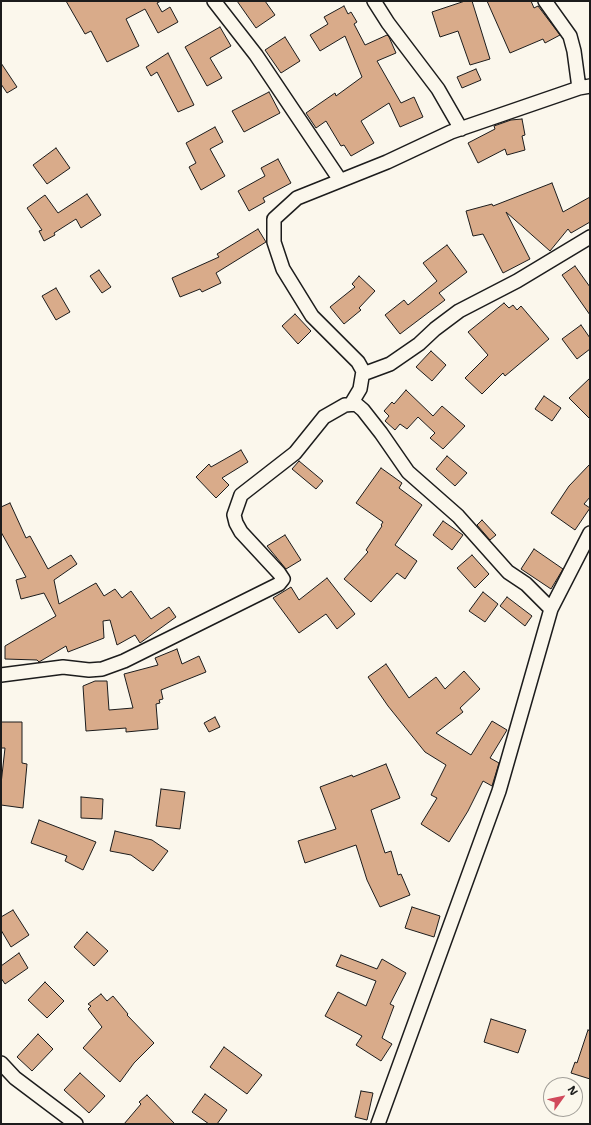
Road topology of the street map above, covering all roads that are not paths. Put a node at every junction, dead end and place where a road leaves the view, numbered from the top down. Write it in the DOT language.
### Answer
graph roads {
  1 [pos="214,1"];
  2 [pos="374,1"];
  3 [pos="545,1"];
  4 [pos="584,87"];
  5 [pos="461,129"];
  6 [pos="340,180"];
  7 [pos="590,237"];
  8 [pos="363,374"];
  9 [pos="351,404"];
  10 [pos="590,534"];
  11 [pos="551,609"];
  12 [pos="1,675"];
  13 [pos="1,1063"];
  14 [pos="76,1124"];
  15 [pos="378,1124"];
  1 -- 6 [label="street"];
  2 -- 5 [label="street"];
  3 -- 4 [label="street"];
  4 -- 5 [label="street"];
  5 -- 6 [label="street"];
  6 -- 8 [label="street"];
  7 -- 8 [label="street"];
  8 -- 9 [label="street"];
  9 -- 11 [label="street"];
  9 -- 12 [label="street"];
  10 -- 11 [label="street"];
  11 -- 15 [label="street"];
  13 -- 14 [label="street"];
}
